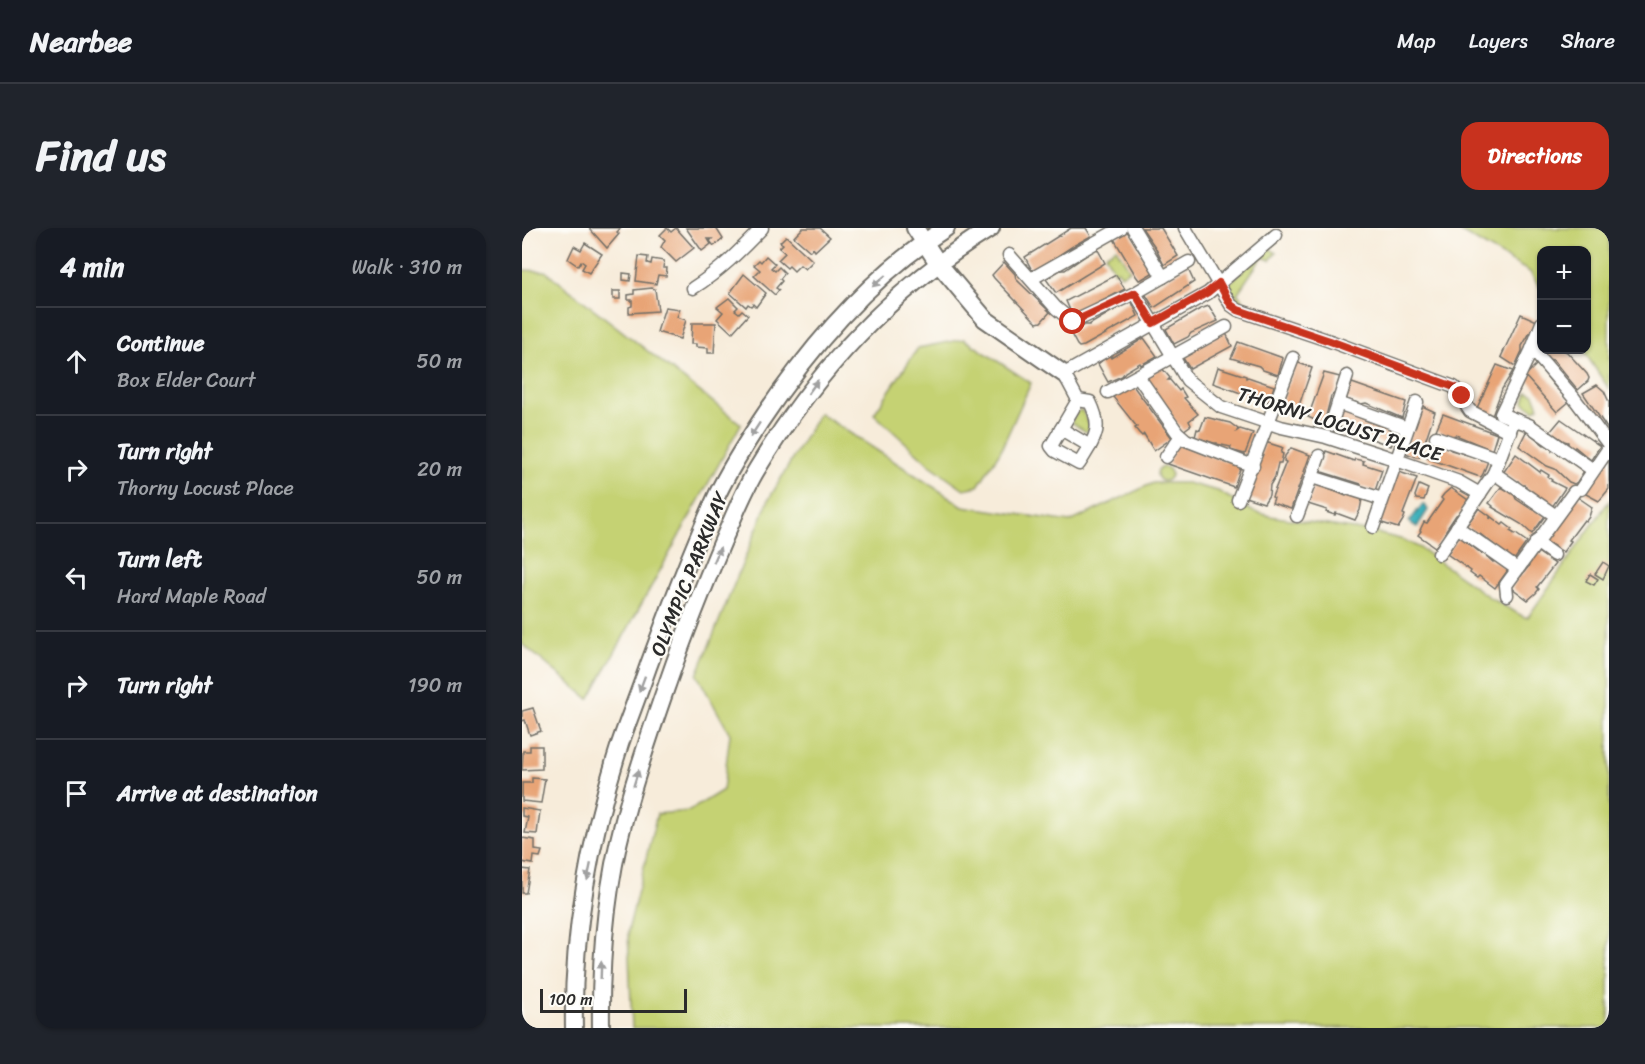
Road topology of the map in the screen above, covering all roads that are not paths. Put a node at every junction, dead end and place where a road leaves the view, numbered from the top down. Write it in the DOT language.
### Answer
graph roads {
  1 [pos="762,228"];
  2 [pos="915,228"];
  3 [pos="946,228"];
  4 [pos="991,228"];
  5 [pos="1121,228"];
  6 [pos="1133,228"];
  7 [pos="1185,228"];
  8 [pos="1276,235"];
  9 [pos="924,244"];
  10 [pos="1009,255"];
  11 [pos="1189,262"];
  12 [pos="938,263"];
  13 [pos="1163,277"];
  14 [pos="1031,279"];
  15 [pos="1219,283"];
  16 [pos="693,288"];
  17 [pos="1135,293"];
  18 [pos="1153,323"];
  19 [pos="1226,327"];
  20 [pos="1537,336"];
  21 [pos="1532,349"];
  22 [pos="1172,357"];
  23 [pos="1293,358"];
  24 [pos="1064,374"];
  25 [pos="1138,376"];
  26 [pos="1347,376"];
  27 [pos="1108,392"];
  28 [pos="1078,400"];
  29 [pos="1417,402"];
  30 [pos="1338,403"];
  31 [pos="1515,420"];
  32 [pos="1269,423"];
  33 [pos="1331,425"];
  34 [pos="1407,428"];
  35 [pos="1061,429"];
  36 [pos="1510,432"];
  37 [pos="1181,436"];
  38 [pos="1437,436"];
  39 [pos="1090,446"];
  40 [pos="1609,446"];
  41 [pos="1319,456"];
  42 [pos="1166,457"];
  43 [pos="1499,459"];
  44 [pos="1394,464"];
  45 [pos="1253,466"];
  46 [pos="1593,470"];
  47 [pos="1494,473"];
  48 [pos="1312,477"];
  49 [pos="1480,494"];
  50 [pos="1382,499"];
  51 [pos="1238,500"];
  52 [pos="1297,516"];
  53 [pos="1556,516"];
  54 [pos="1373,527"];
  55 [pos="1457,527"];
  56 [pos="1536,542"];
  57 [pos="1439,554"];
  58 [pos="1554,555"];
  59 [pos="1517,569"];
  60 [pos="1507,595"];
  61 [pos="574,1028"];
  62 [pos="601,1028"];
  1 -- 16 [label="street"];
  2 -- 9 [label="main road"];
  3 -- 9 [label="main road, OLYMPIC PARKWAY"];
  4 -- 12 [label="main road, OLYMPIC PARKWAY"];
  5 -- 14 [label="street"];
  6 -- 13 [label="street"];
  7 -- 15 [label="street"];
  8 -- 15 [label="street"];
  9 -- 12 [label="main road"];
  9 -- 61 [label="main road, OLYMPIC PARKWAY, one-way"];
  10 -- 14 [label="street"];
  11 -- 13 [label="street"];
  12 -- 24 [label="main road"];
  62 -- 12 [label="main road, OLYMPIC PARKWAY, one-way"];
  13 -- 17 [label="street"];
  14 -- 17 [label="street"];
  15 -- 18 [label="street"];
  15 -- 36 [label="street"];
  17 -- 18 [label="street, THORNY LOCUST PLACE"];
  18 -- 22 [label="street, THORNY LOCUST PLACE"];
  18 -- 24 [label="street"];
  19 -- 22 [label="street"];
  20 -- 21 [label="street"];
  21 -- 31 [label="street"];
  21 -- 40 [label="street"];
  22 -- 25 [label="street"];
  22 -- 32 [label="street, THORNY LOCUST PLACE"];
  23 -- 32 [label="street"];
  24 -- 28 [label="street"];
  25 -- 27 [label="street"];
  25 -- 37 [label="street"];
  26 -- 30 [label="street"];
  28 -- 35 [label="street"];
  28 -- 39 [label="street"];
  29 -- 34 [label="street"];
  30 -- 33 [label="street"];
  30 -- 34 [label="street"];
  31 -- 36 [label="street"];
  31 -- 46 [label="street"];
  32 -- 44 [label="street, THORNY LOCUST PLACE"];
  32 -- 45 [label="street"];
  34 -- 44 [label="street"];
  35 -- 39 [label="street"];
  35 -- 39 [label="street"];
  36 -- 43 [label="street"];
  37 -- 42 [label="street"];
  37 -- 45 [label="street"];
  38 -- 43 [label="street"];
  40 -- 46 [label="street"];
  41 -- 48 [label="street"];
  43 -- 47 [label="street"];
  44 -- 49 [label="street, THORNY LOCUST PLACE"];
  44 -- 50 [label="street"];
  45 -- 51 [label="street"];
  46 -- 53 [label="street"];
  47 -- 49 [label="street"];
  47 -- 53 [label="street"];
  48 -- 50 [label="street"];
  48 -- 52 [label="street"];
  49 -- 55 [label="street"];
  50 -- 54 [label="street"];
  53 -- 56 [label="street"];
  55 -- 57 [label="street"];
  55 -- 59 [label="street"];
  56 -- 58 [label="street"];
  56 -- 59 [label="street"];
  59 -- 60 [label="street"];
}
